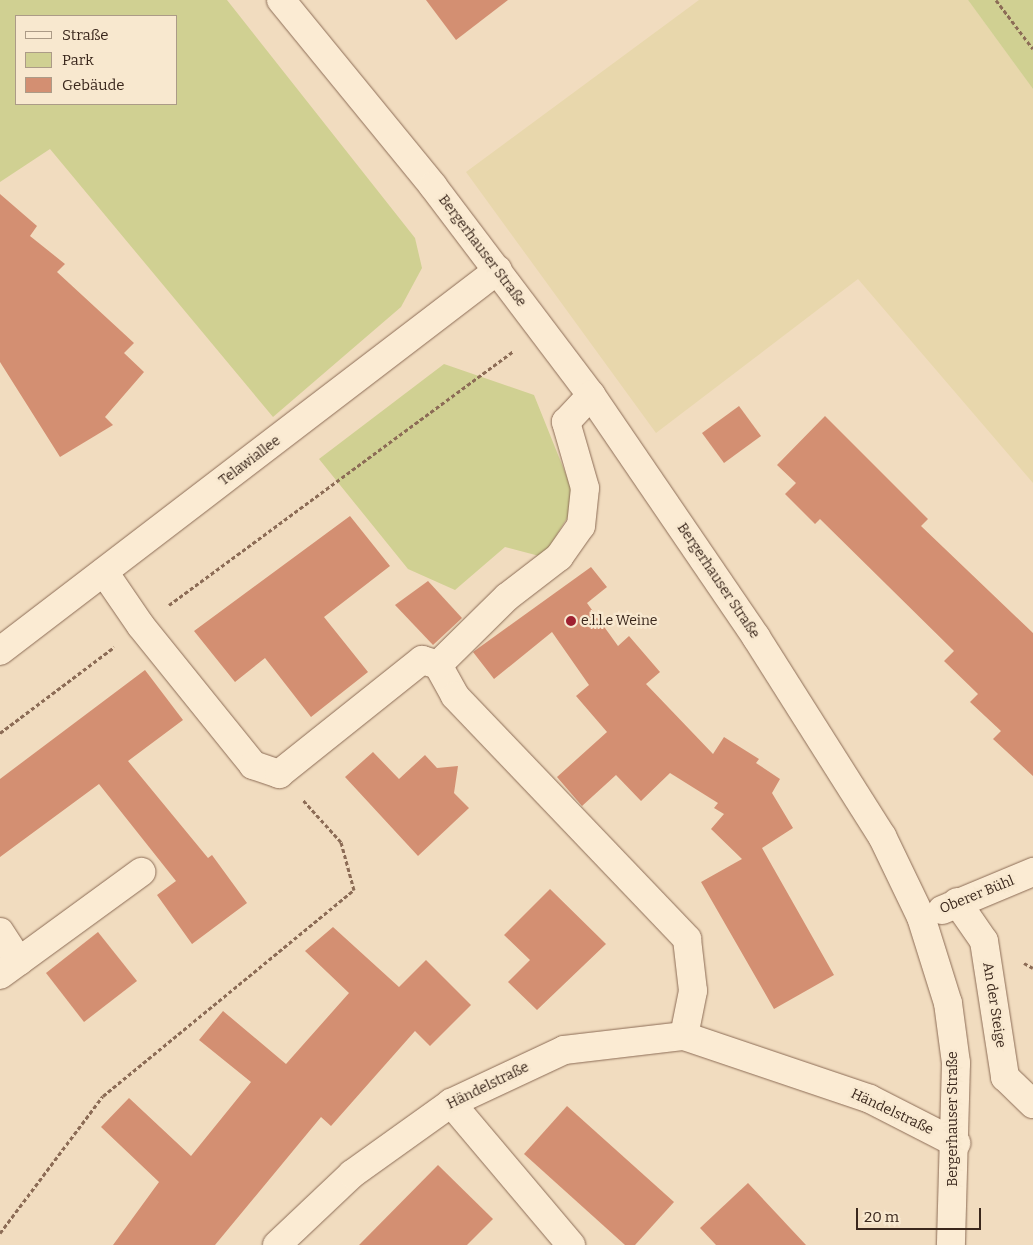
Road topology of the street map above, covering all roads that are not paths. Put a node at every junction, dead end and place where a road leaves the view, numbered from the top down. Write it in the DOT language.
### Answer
graph roads {
  1 [pos="281,0"];
  2 [pos="498,270"];
  3 [pos="591,395"];
  4 [pos="104,572"];
  5 [pos="0,651"];
  6 [pos="438,665"];
  7 [pos="141,872"];
  8 [pos="1033,872"];
  9 [pos="957,902"];
  10 [pos="921,917"];
  11 [pos="0,932"];
  12 [pos="9,968"];
  13 [pos="684,1036"];
  14 [pos="451,1103"];
  15 [pos="1033,1104"];
  16 [pos="956,1143"];
  17 [pos="277,1245"];
  18 [pos="571,1245"];
  19 [pos="951,1245"];
  1 -- 2 [label="street, Bergerhauser Straße"];
  2 -- 3 [label="street, Bergerhauser Straße"];
  2 -- 4 [label="street, Telawiallee"];
  3 -- 6 [label="street"];
  3 -- 10 [label="street, Bergerhauser Straße"];
  4 -- 5 [label="street, Telawiallee"];
  4 -- 6 [label="street"];
  6 -- 13 [label="street"];
  7 -- 12 [label="street"];
  8 -- 9 [label="street, Oberer Bühl"];
  9 -- 10 [label="street, Oberer Bühl"];
  9 -- 15 [label="street, An der Steige"];
  10 -- 16 [label="street, Bergerhauser Straße"];
  11 -- 12 [label="street"];
  13 -- 14 [label="street, Händelstraße"];
  13 -- 16 [label="street, Händelstraße"];
  14 -- 17 [label="street, Händelstraße"];
  14 -- 18 [label="street"];
  16 -- 19 [label="street, Bergerhauser Straße"];
}
